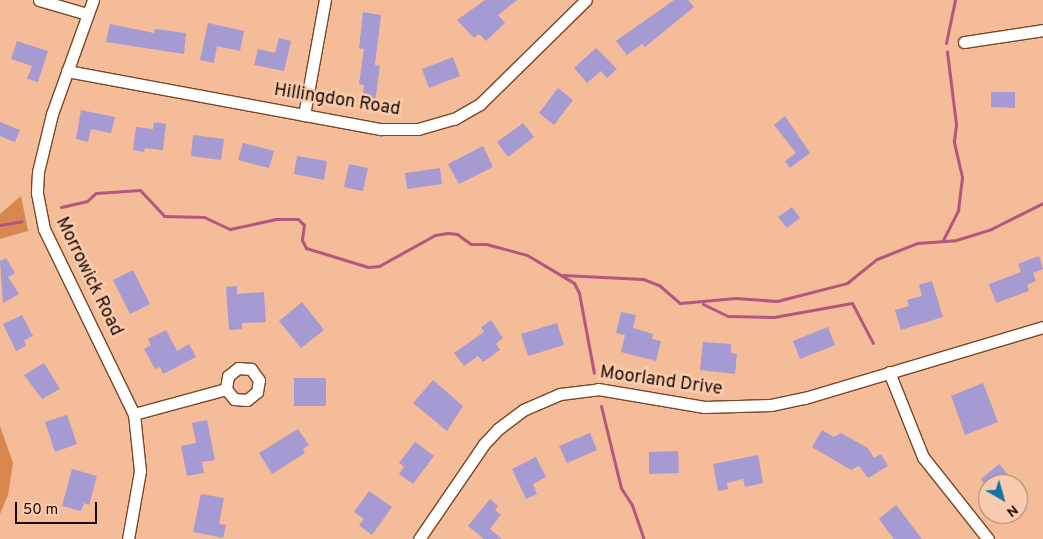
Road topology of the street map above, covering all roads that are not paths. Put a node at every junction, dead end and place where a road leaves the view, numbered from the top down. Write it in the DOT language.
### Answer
graph roads {
  1 [pos="39,0"];
  2 [pos="93,0"];
  3 [pos="325,0"];
  4 [pos="586,0"];
  5 [pos="87,14"];
  6 [pos="1043,30"];
  7 [pos="964,42"];
  8 [pos="67,71"];
  9 [pos="304,115"];
  10 [pos="1043,327"];
  11 [pos="889,372"];
  12 [pos="226,388"];
  13 [pos="134,414"];
  14 [pos="128,539"];
  15 [pos="419,539"];
  16 [pos="988,539"];
  1 -- 5 [label="street"];
  2 -- 5 [label="street, Morrowick Road"];
  3 -- 9 [label="street"];
  4 -- 9 [label="street, Hillingdon Road"];
  5 -- 8 [label="street, Morrowick Road"];
  6 -- 7 [label="street"];
  8 -- 9 [label="street, Hillingdon Road"];
  8 -- 13 [label="street, Morrowick Road"];
  10 -- 11 [label="street, Moorland Drive"];
  11 -- 15 [label="street, Moorland Drive"];
  11 -- 16 [label="street"];
  12 -- 13 [label="street"];
  13 -- 14 [label="street, Morrowick Road"];
}
